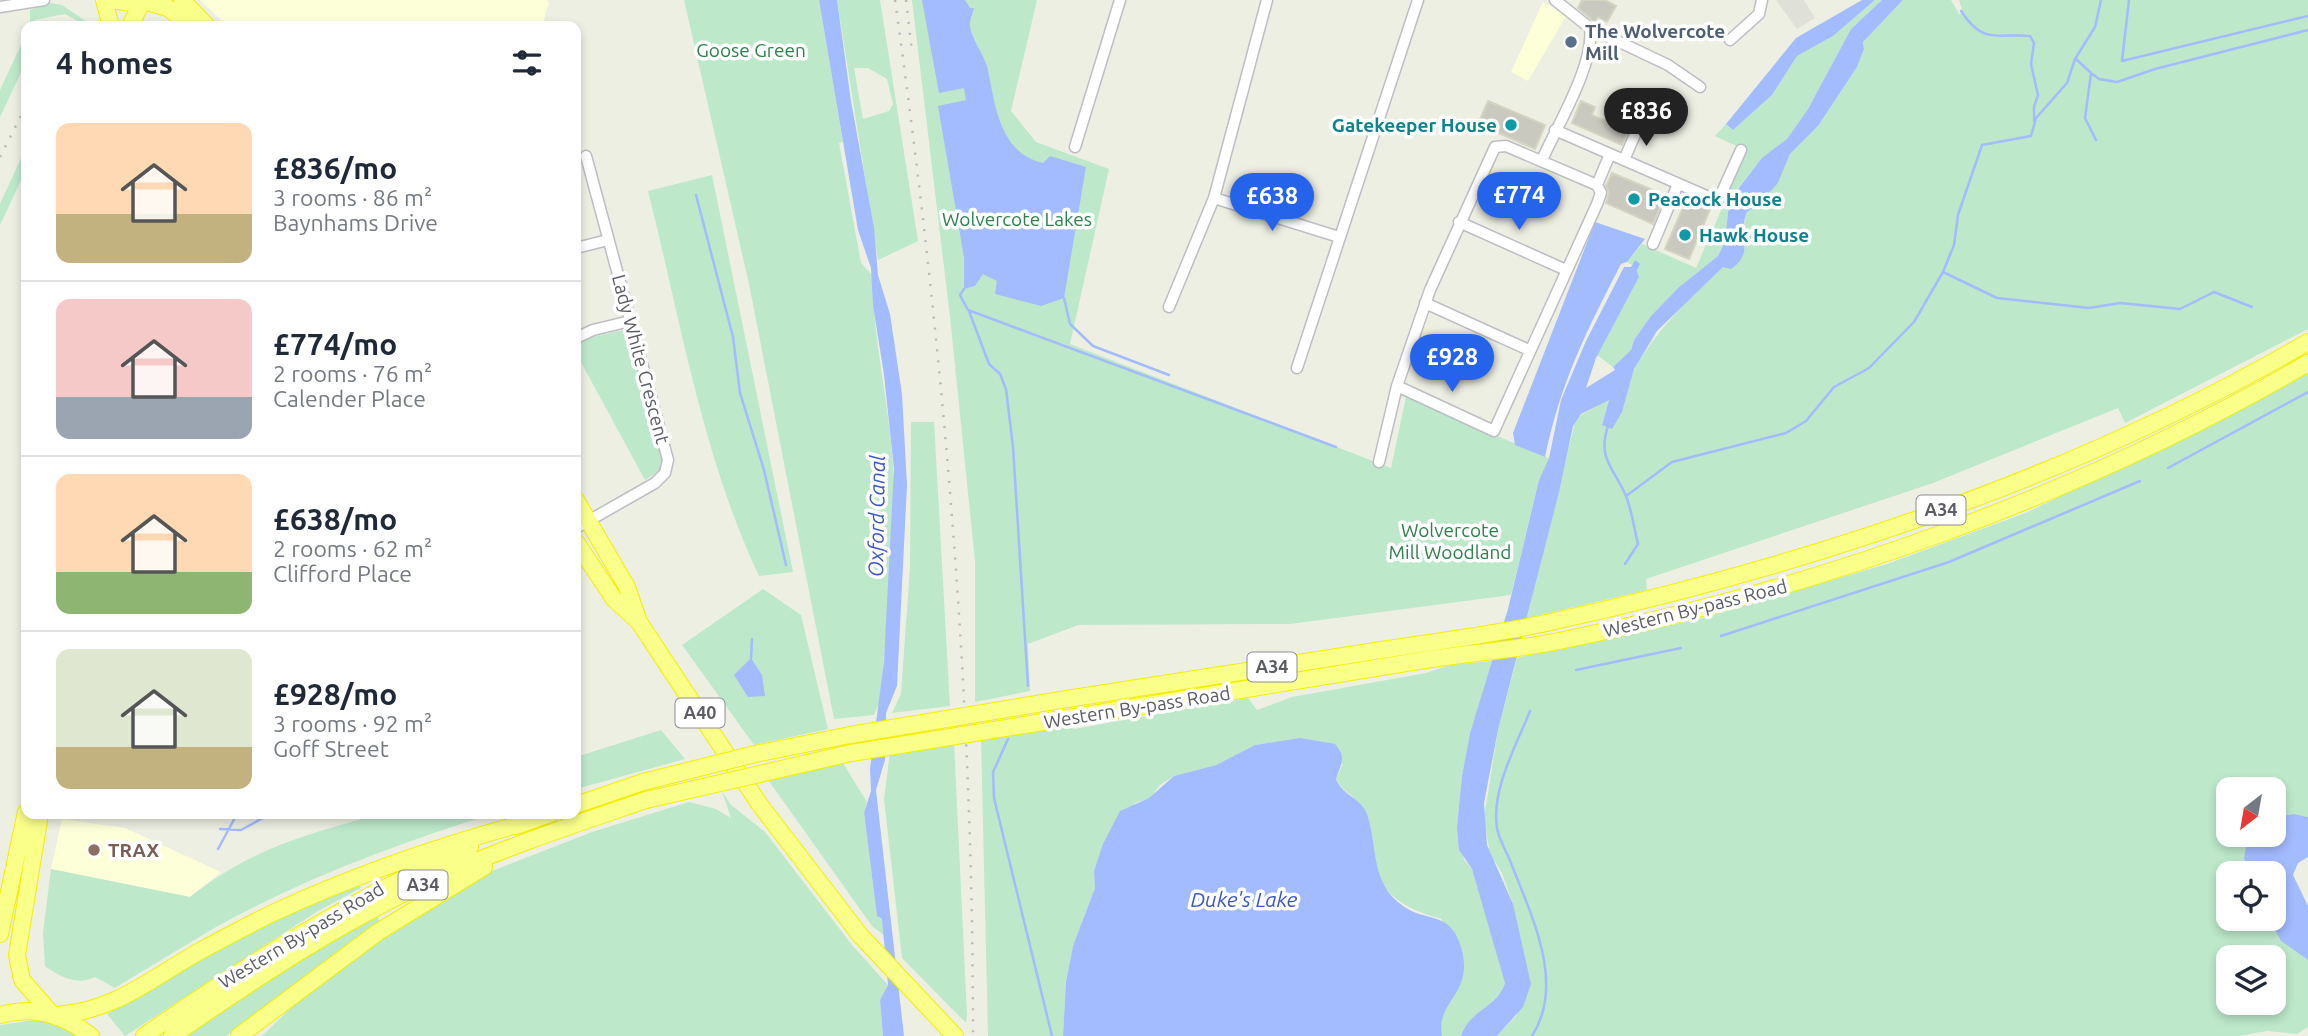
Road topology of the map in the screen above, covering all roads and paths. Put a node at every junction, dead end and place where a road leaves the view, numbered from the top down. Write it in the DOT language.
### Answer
graph roads {
  1 [pos="44,0"];
  2 [pos="104,0"];
  3 [pos="111,0"];
  4 [pos="182,0"];
  5 [pos="1120,0"];
  6 [pos="1268,0"];
  7 [pos="1418,0"];
  8 [pos="1555,0"];
  9 [pos="1762,0"];
  10 [pos="143,1"];
  11 [pos="0,7"];
  12 [pos="110,21"];
  13 [pos="133,21"];
  14 [pos="184,21"];
  15 [pos="202,21"];
  16 [pos="1590,28"];
  17 [pos="1730,40"];
  18 [pos="1700,87"];
  19 [pos="1640,123"];
  20 [pos="1555,130"];
  21 [pos="1075,147"];
  22 [pos="1741,150"];
  23 [pos="1610,154"];
  24 [pos="586,156"];
  25 [pos="1542,160"];
  26 [pos="1624,160"];
  27 [pos="1678,184"];
  28 [pos="1597,185"];
  29 [pos="1213,198"];
  30 [pos="1459,222"];
  31 [pos="1339,237"];
  32 [pos="608,240"];
  33 [pos="1653,244"];
  34 [pos="581,247"];
  35 [pos="1566,270"];
  36 [pos="1425,303"];
  37 [pos="1169,307"];
  38 [pos="630,321"];
  39 [pos="581,336"];
  40 [pos="2308,342"];
  41 [pos="1529,350"];
  42 [pos="2308,363"];
  43 [pos="1297,368"];
  44 [pos="1397,386"];
  45 [pos="1379,462"];
  46 [pos="581,524"];
  47 [pos="581,549"];
  48 [pos="639,622"];
  49 [pos="581,803"];
  50 [pos="25,819"];
  51 [pos="39,819"];
  52 [pos="536,819"];
  53 [pos="524,823"];
  54 [pos="528,841"];
  55 [pos="0,934"];
  56 [pos="212,998"];
  57 [pos="280,1008"];
  58 [pos="54,1014"];
  59 [pos="0,1015"];
  60 [pos="91,1036"];
  61 [pos="144,1036"];
  62 [pos="172,1036"];
  63 [pos="239,1036"];
  64 [pos="252,1036"];
  65 [pos="955,1036"];
  1 -- 11 [label="street"];
  2 -- 12 [label="highway"];
  3 -- 10 [label="highway"];
  4 -- 15 [label="highway"];
  5 -- 21 [label="street"];
  6 -- 29 [label="street"];
  7 -- 31 [label="street"];
  8 -- 16 [label="street"];
  9 -- 17 [label="street"];
  10 -- 13 [label="highway"];
  10 -- 14 [label="highway"];
  16 -- 18 [label="street"];
  16 -- 20 [label="street"];
  19 -- 26 [label="street"];
  20 -- 23 [label="street"];
  20 -- 25 [label="street"];
  22 -- 27 [label="street"];
  23 -- 26 [label="street"];
  23 -- 28 [label="street"];
  24 -- 32 [label="street, Lady White Crescent"];
  25 -- 28 [label="street"];
  25 -- 30 [label="street"];
  26 -- 27 [label="street"];
  27 -- 33 [label="street"];
  28 -- 35 [label="street"];
  29 -- 31 [label="street"];
  29 -- 37 [label="street"];
  30 -- 35 [label="street"];
  30 -- 36 [label="street"];
  31 -- 43 [label="street"];
  32 -- 34 [label="street"];
  32 -- 38 [label="street, Lady White Crescent"];
  35 -- 41 [label="street"];
  36 -- 41 [label="street"];
  36 -- 44 [label="street"];
  38 -- 39 [label="street"];
  38 -- 46 [label="street, Lady White Crescent"];
  40 -- 49 [label="highway, Western By-pass Road / A34, bridge"];
  41 -- 44 [label="street"];
  42 -- 54 [label="highway, Western By-pass Road / A34, bridge"];
  44 -- 45 [label="street"];
  46 -- 48 [label="highway, A40"];
  47 -- 48 [label="highway, A40"];
  48 -- 65 [label="highway, A40"];
  50 -- 55 [label="highway"];
  51 -- 58 [label="highway"];
  52 -- 53 [label="highway, Western By-pass Road / A34"];
  53 -- 56 [label="highway, Western By-pass Road / A34"];
  53 -- 58 [label="highway"];
  54 -- 56 [label="highway, Western By-pass Road / A34"];
  54 -- 57 [label="highway"];
  56 -- 61 [label="highway, A34"];
  56 -- 62 [label="highway, A34"];
  57 -- 63 [label="highway"];
  57 -- 64 [label="highway"];
  58 -- 59 [label="highway"];
  58 -- 60 [label="highway"];
}
